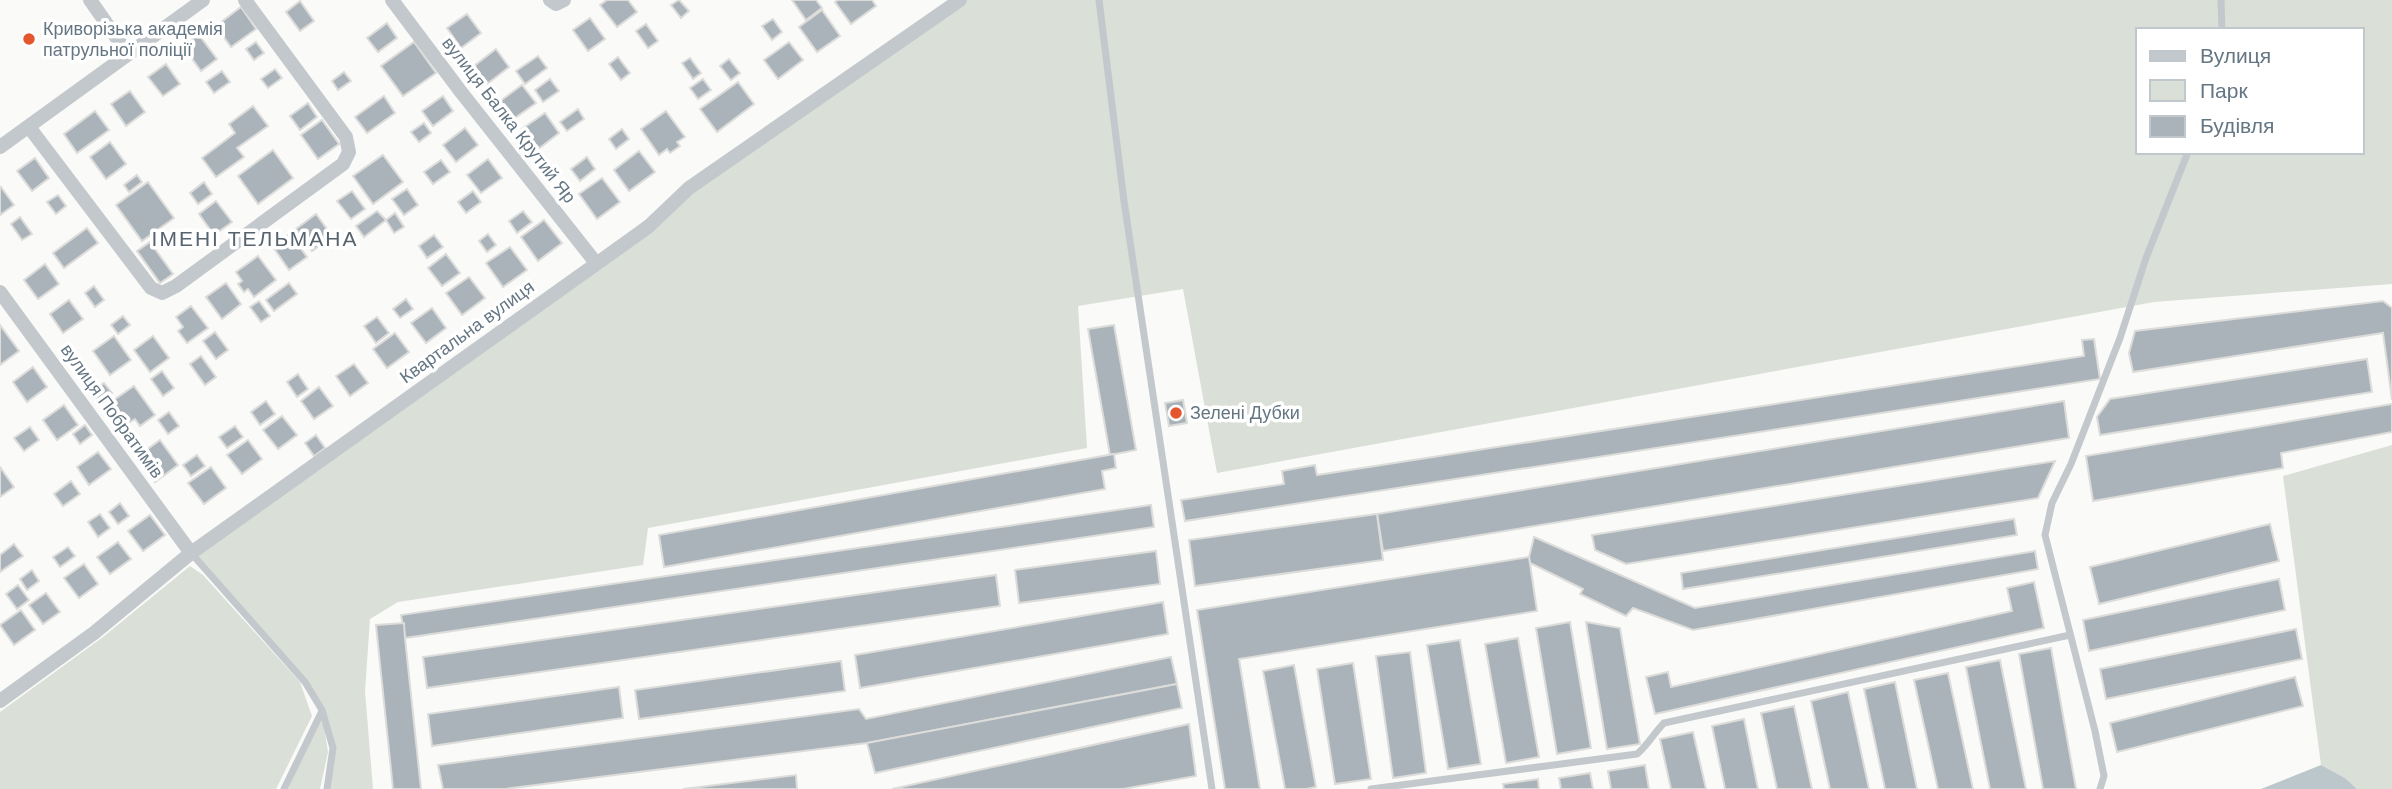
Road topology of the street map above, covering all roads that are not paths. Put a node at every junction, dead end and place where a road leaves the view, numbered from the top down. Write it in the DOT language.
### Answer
graph roads {
  1 [pos="90,0"];
  2 [pos="202,0"];
  3 [pos="246,0"];
  4 [pos="392,0"];
  5 [pos="550,0"];
  6 [pos="564,0"];
  7 [pos="960,0"];
  8 [pos="1100,0"];
  9 [pos="2221,0"];
  10 [pos="2222,28"];
  11 [pos="128,54"];
  12 [pos="29,127"];
  13 [pos="0,147"];
  14 [pos="2187,154"];
  15 [pos="596,263"];
  16 [pos="0,292"];
  17 [pos="191,553"];
  18 [pos="2070,635"];
  19 [pos="0,701"];
  20 [pos="322,710"];
  21 [pos="284,789"];
  22 [pos="327,789"];
  23 [pos="1212,789"];
  24 [pos="1371,789"];
  25 [pos="2101,789"];
  1 -- 11 [label="street"];
  2 -- 11 [label="street"];
  3 -- 12 [label="street"];
  4 -- 15 [label="street, вулиця Балка Крутий Яр"];
  5 -- 6 [label="street"];
  7 -- 15 [label="street, Квартальна вулиця"];
  8 -- 23 [label="lane"];
  9 -- 10 [label="lane"];
  11 -- 12 [label="street"];
  12 -- 13 [label="street"];
  14 -- 18 [label="lane"];
  15 -- 17 [label="street, Квартальна вулиця"];
  16 -- 17 [label="street, вулиця Побратимів"];
  17 -- 19 [label="street, Квартальна вулиця"];
  17 -- 20 [label="lane"];
  18 -- 24 [label="lane"];
  18 -- 25 [label="lane"];
  20 -- 21 [label="lane"];
  20 -- 22 [label="lane"];
}
